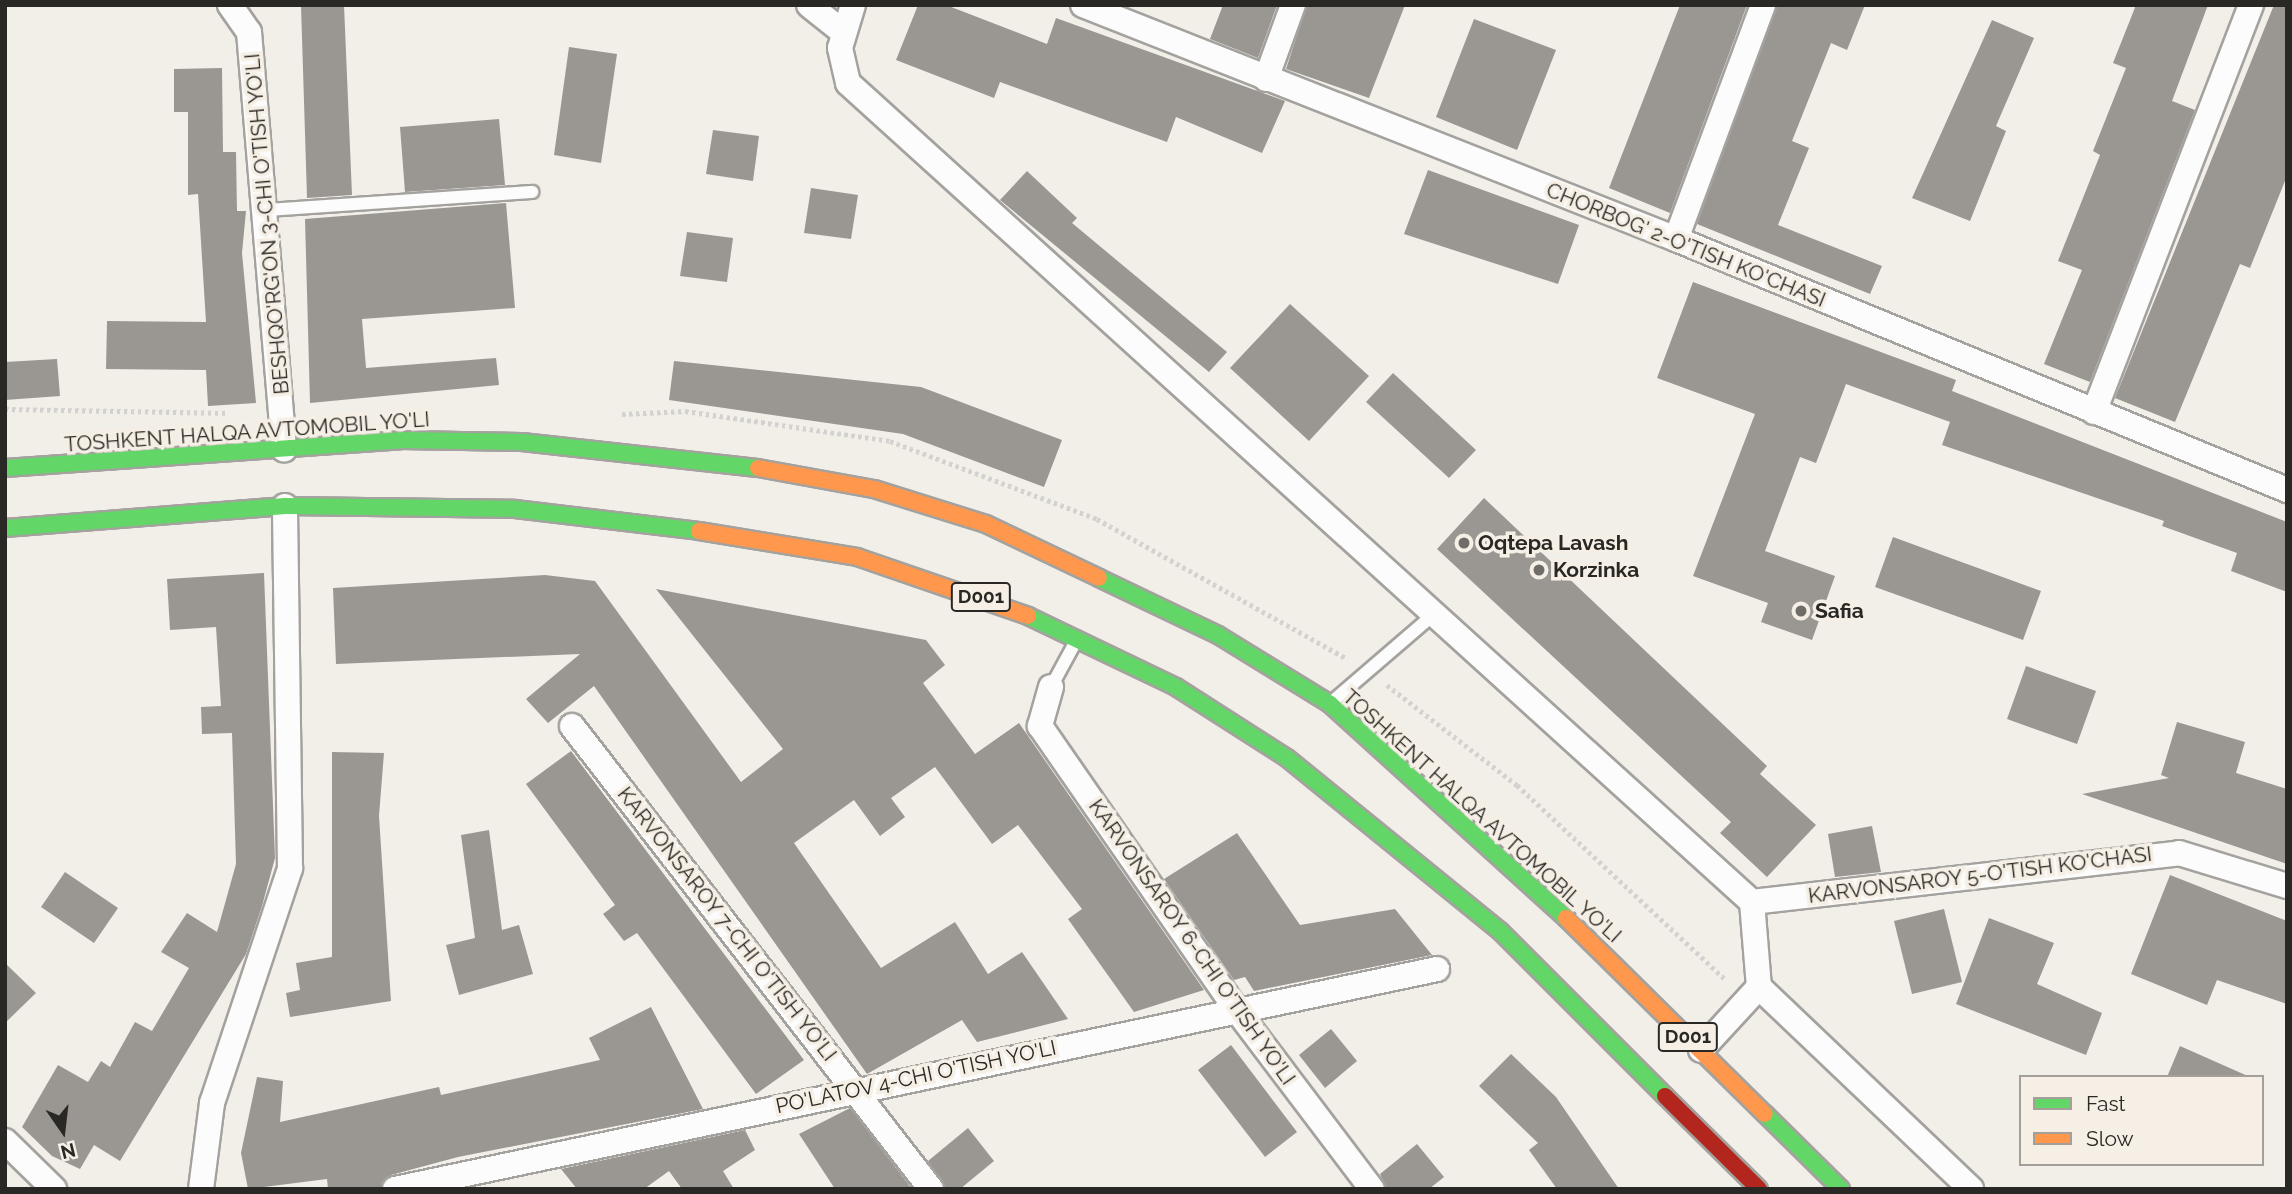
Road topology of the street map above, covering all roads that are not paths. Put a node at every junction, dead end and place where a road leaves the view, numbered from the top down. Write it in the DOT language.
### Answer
graph roads {
  1 [pos="230,5"];
  2 [pos="809,5"];
  3 [pos="853,5"];
  4 [pos="1083,5"];
  5 [pos="1293,5"];
  6 [pos="1763,5"];
  7 [pos="2251,5"];
  8 [pos="843,32"];
  9 [pos="1266,79"];
  10 [pos="532,192"];
  11 [pos="266,210"];
  12 [pos="1676,239"];
  13 [pos="2094,412"];
  14 [pos="284,450"];
  15 [pos="5,468"];
  16 [pos="2287,490"];
  17 [pos="285,506"];
  18 [pos="5,528"];
  19 [pos="1434,614"];
  20 [pos="1077,638"];
  21 [pos="1051,687"];
  22 [pos="1330,704"];
  23 [pos="572,726"];
  24 [pos="2287,886"];
  25 [pos="1752,902"];
  26 [pos="1437,969"];
  27 [pos="1759,987"];
  28 [pos="1238,1012"];
  29 [pos="1701,1050"];
  30 [pos="855,1088"];
  31 [pos="5,1141"];
  32 [pos="54,1189"];
  33 [pos="201,1189"];
  34 [pos="395,1189"];
  35 [pos="931,1189"];
  36 [pos="1372,1189"];
  37 [pos="1759,1189"];
  38 [pos="1841,1189"];
  39 [pos="1972,1189"];
  1 -- 11 [label="street, BESHQO'RG'ON 3-CHI O'TISH YO'LI"];
  2 -- 8 [label="street"];
  3 -- 8 [label="street"];
  4 -- 9 [label="street, CHORBOG' 2-O'TISH KO'CHASI"];
  5 -- 9 [label="street"];
  6 -- 12 [label="street"];
  7 -- 13 [label="street"];
  8 -- 19 [label="street"];
  9 -- 12 [label="street, CHORBOG' 2-O'TISH KO'CHASI"];
  10 -- 11 [label="lane"];
  11 -- 14 [label="street, BESHQO'RG'ON 3-CHI O'TISH YO'LI"];
  12 -- 13 [label="street, CHORBOG' 2-O'TISH KO'CHASI"];
  13 -- 16 [label="street, CHORBOG' 2-O'TISH KO'CHASI"];
  14 -- 15 [label="highway, TOSHKENT HALQA AVTOMOBIL YO'LI / D001"];
  14 -- 22 [label="highway, TOSHKENT HALQA AVTOMOBIL YO'LI / D001"];
  17 -- 18 [label="highway, D001"];
  17 -- 20 [label="highway, D001"];
  17 -- 33 [label="street"];
  19 -- 22 [label="lane"];
  19 -- 25 [label="street"];
  20 -- 21 [label="lane"];
  20 -- 37 [label="highway, D001"];
  21 -- 28 [label="street, KARVONSAROY 6-CHI O'TISH YO'LI"];
  22 -- 29 [label="highway, TOSHKENT HALQA AVTOMOBIL YO'LI / D001"];
  23 -- 30 [label="street, KARVONSAROY 7-CHI O'TISH YO'LI"];
  24 -- 25 [label="street, KARVONSAROY 5-O'TISH KO'CHASI"];
  25 -- 27 [label="street"];
  26 -- 28 [label="street, PO'LATOV 4-CHI O'TISH YO'LI"];
  27 -- 29 [label="street"];
  27 -- 39 [label="street"];
  28 -- 30 [label="street, PO'LATOV 4-CHI O'TISH YO'LI"];
  28 -- 36 [label="street, KARVONSAROY 6-CHI O'TISH YO'LI"];
  29 -- 38 [label="highway, TOSHKENT HALQA AVTOMOBIL YO'LI / D001"];
  30 -- 34 [label="street, PO'LATOV 4-CHI O'TISH YO'LI"];
  30 -- 35 [label="street, KARVONSAROY 7-CHI O'TISH YO'LI"];
  31 -- 32 [label="street"];
}
